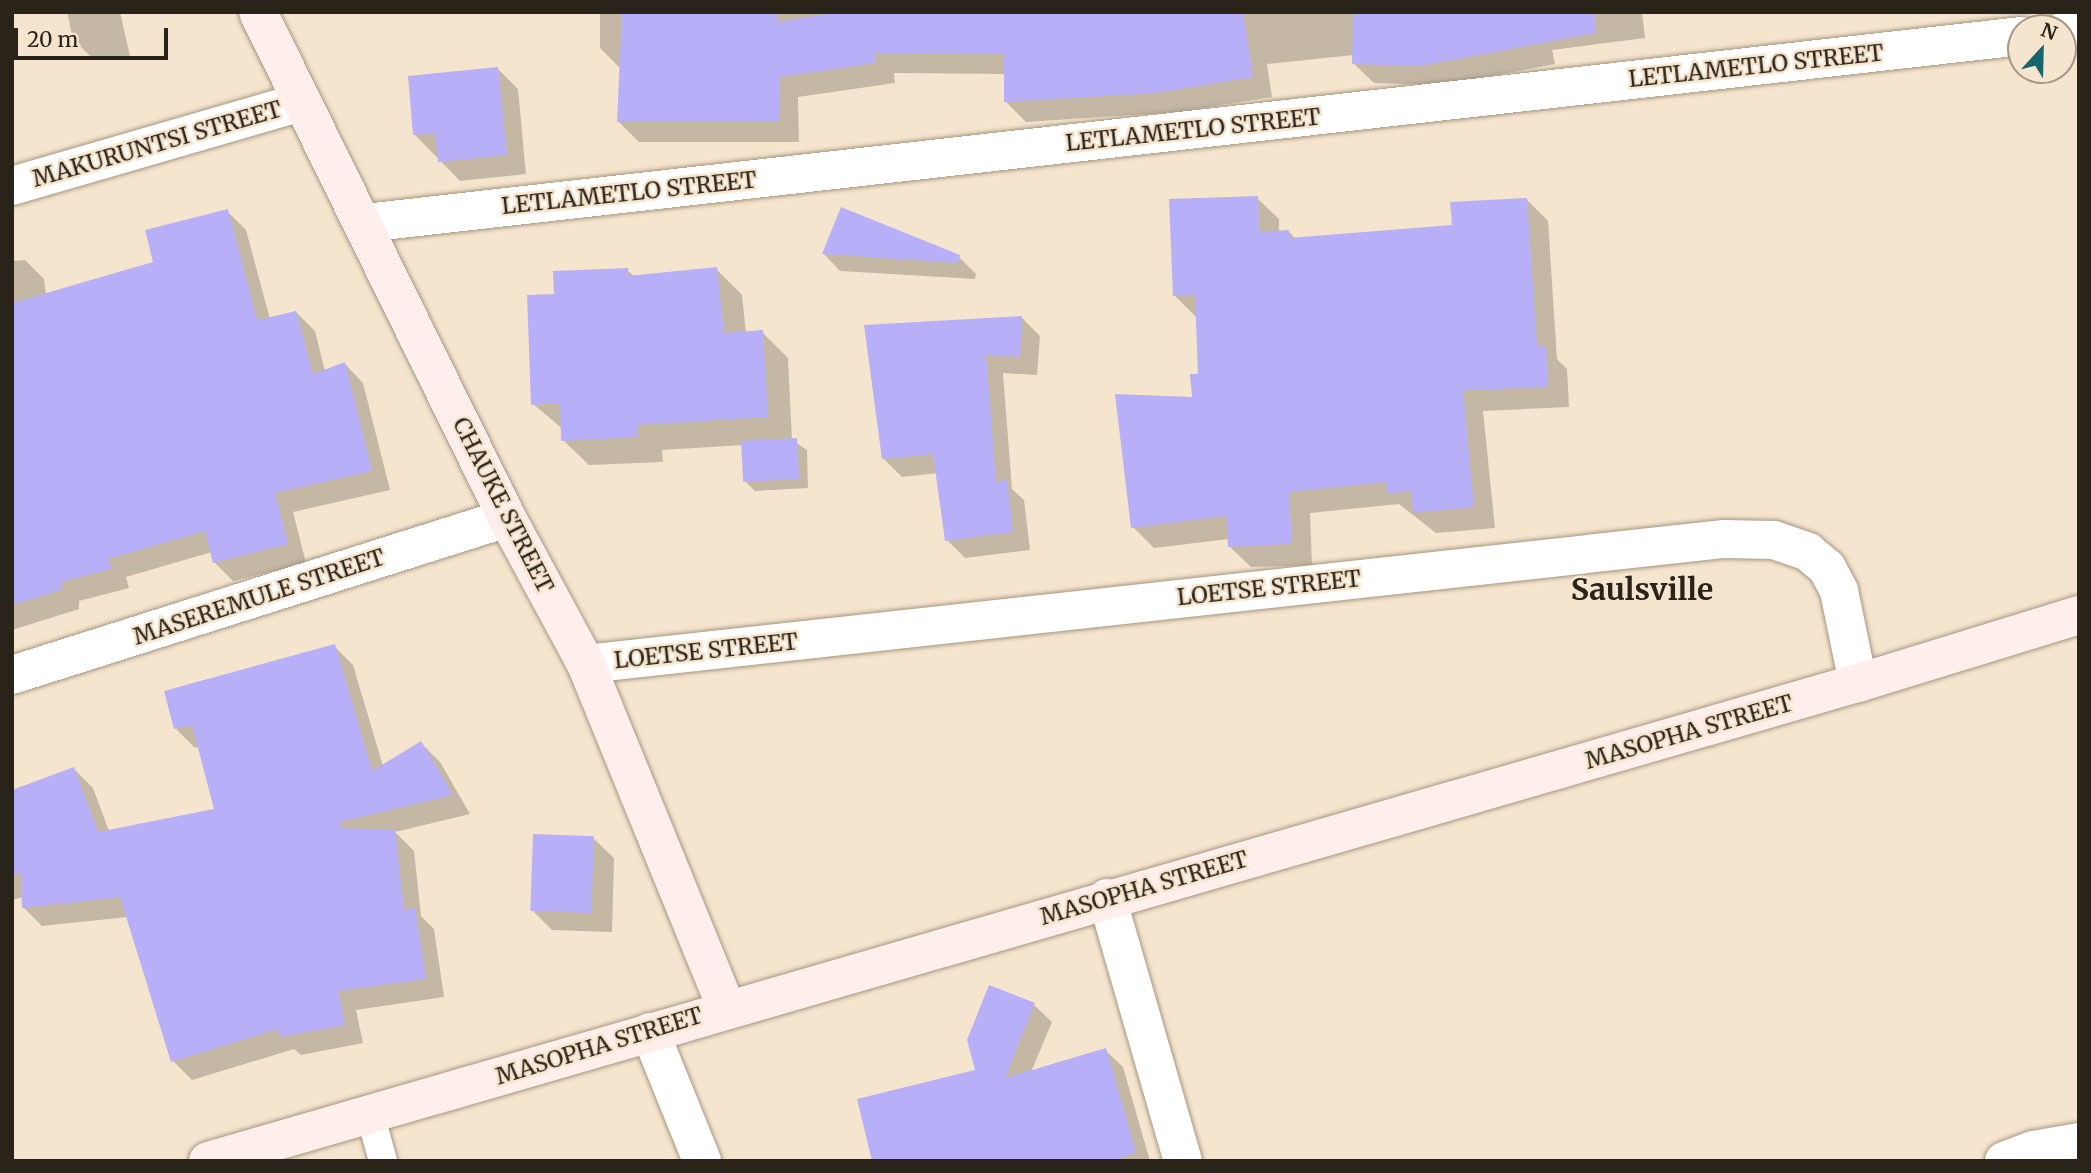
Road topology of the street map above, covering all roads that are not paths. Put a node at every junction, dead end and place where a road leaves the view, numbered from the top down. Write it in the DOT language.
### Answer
graph roads {
  1 [pos="258,12"];
  2 [pos="2007,38"];
  3 [pos="302,102"];
  4 [pos="12,186"];
  5 [pos="365,223"];
  6 [pos="507,518"];
  7 [pos="2079,615"];
  8 [pos="586,664"];
  9 [pos="12,675"];
  10 [pos="1858,683"];
  11 [pos="1107,898"];
  12 [pos="726,1007"];
  13 [pos="650,1032"];
  14 [pos="370,1114"];
  15 [pos="2079,1142"];
  16 [pos="208,1161"];
  17 [pos="383,1161"];
  18 [pos="702,1161"];
  19 [pos="1183,1161"];
  20 [pos="2004,1161"];
  1 -- 3 [label="street, CHAUKE STREET"];
  2 -- 5 [label="street, LETLAMETLO STREET"];
  3 -- 4 [label="street, MAKURUNTSI STREET"];
  3 -- 5 [label="street, CHAUKE STREET"];
  5 -- 6 [label="street, CHAUKE STREET"];
  6 -- 8 [label="street, CHAUKE STREET"];
  6 -- 9 [label="street, MASEREMULE STREET"];
  7 -- 10 [label="street, MASOPHA STREET"];
  8 -- 10 [label="street, LOETSE STREET"];
  8 -- 12 [label="street, CHAUKE STREET"];
  10 -- 11 [label="street, MASOPHA STREET"];
  11 -- 12 [label="street, MASOPHA STREET"];
  11 -- 19 [label="street"];
  12 -- 13 [label="street, MASOPHA STREET"];
  13 -- 14 [label="street, MASOPHA STREET"];
  13 -- 18 [label="street"];
  14 -- 16 [label="street, MASOPHA STREET"];
  14 -- 17 [label="lane"];
  15 -- 20 [label="street"];
}
